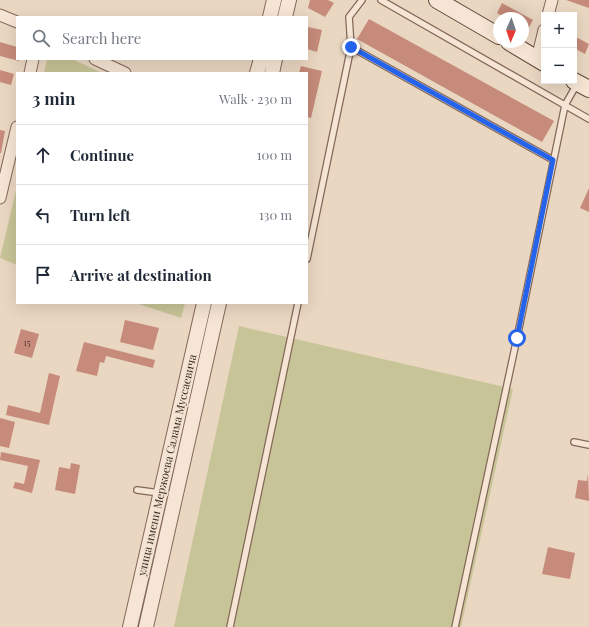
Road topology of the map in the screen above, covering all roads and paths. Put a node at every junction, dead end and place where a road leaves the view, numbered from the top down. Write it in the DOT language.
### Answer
graph roads {
  1 [pos="274,0"];
  2 [pos="289,0"];
  3 [pos="362,0"];
  4 [pos="381,0"];
  5 [pos="437,0"];
  6 [pos="552,0"];
  7 [pos="549,12"];
  8 [pos="0,15"];
  9 [pos="270,16"];
  10 [pos="285,16"];
  11 [pos="16,22"];
  12 [pos="493,33"];
  13 [pos="351,47"];
  14 [pos="518,48"];
  15 [pos="542,48"];
  16 [pos="34,60"];
  17 [pos="97,60"];
  18 [pos="261,60"];
  19 [pos="275,60"];
  20 [pos="540,61"];
  21 [pos="30,72"];
  22 [pos="123,72"];
  23 [pos="257,72"];
  24 [pos="272,72"];
  25 [pos="580,84"];
  26 [pos="565,105"];
  27 [pos="589,119"];
  28 [pos="16,131"];
  29 [pos="553,160"];
  30 [pos="0,198"];
  31 [pos="308,254"];
  32 [pos="204,304"];
  33 [pos="219,304"];
  34 [pos="298,304"];
  35 [pos="574,442"];
  36 [pos="589,445"];
  37 [pos="137,490"];
  38 [pos="161,493"];
  39 [pos="130,627"];
  40 [pos="146,627"];
  41 [pos="230,627"];
  42 [pos="455,627"];
  1 -- 9 [label="street"];
  2 -- 10 [label="street"];
  3 -- 13 [label="lane"];
  4 -- 26 [label="lane"];
  5 -- 12 [label="main road"];
  6 -- 7 [label="street"];
  8 -- 11 [label="street"];
  13 -- 29 [label="lane"];
  13 -- 31 [label="lane"];
  14 -- 20 [label="main road"];
  15 -- 20 [label="street"];
  16 -- 21 [label="street"];
  17 -- 22 [label="street"];
  18 -- 23 [label="street"];
  19 -- 24 [label="street"];
  25 -- 26 [label="lane"];
  26 -- 27 [label="lane"];
  26 -- 29 [label="lane"];
  28 -- 30 [label="street"];
  29 -- 42 [label="lane"];
  32 -- 38 [label="street, улица имени Мержоева Салама Муссаевича"];
  33 -- 40 [label="street, улица имени Мержоева Салама Муссаевича"];
  34 -- 41 [label="lane"];
  35 -- 36 [label="lane"];
  37 -- 38 [label="lane"];
  38 -- 39 [label="street, улица имени Мержоева Салама Муссаевича"];
}
